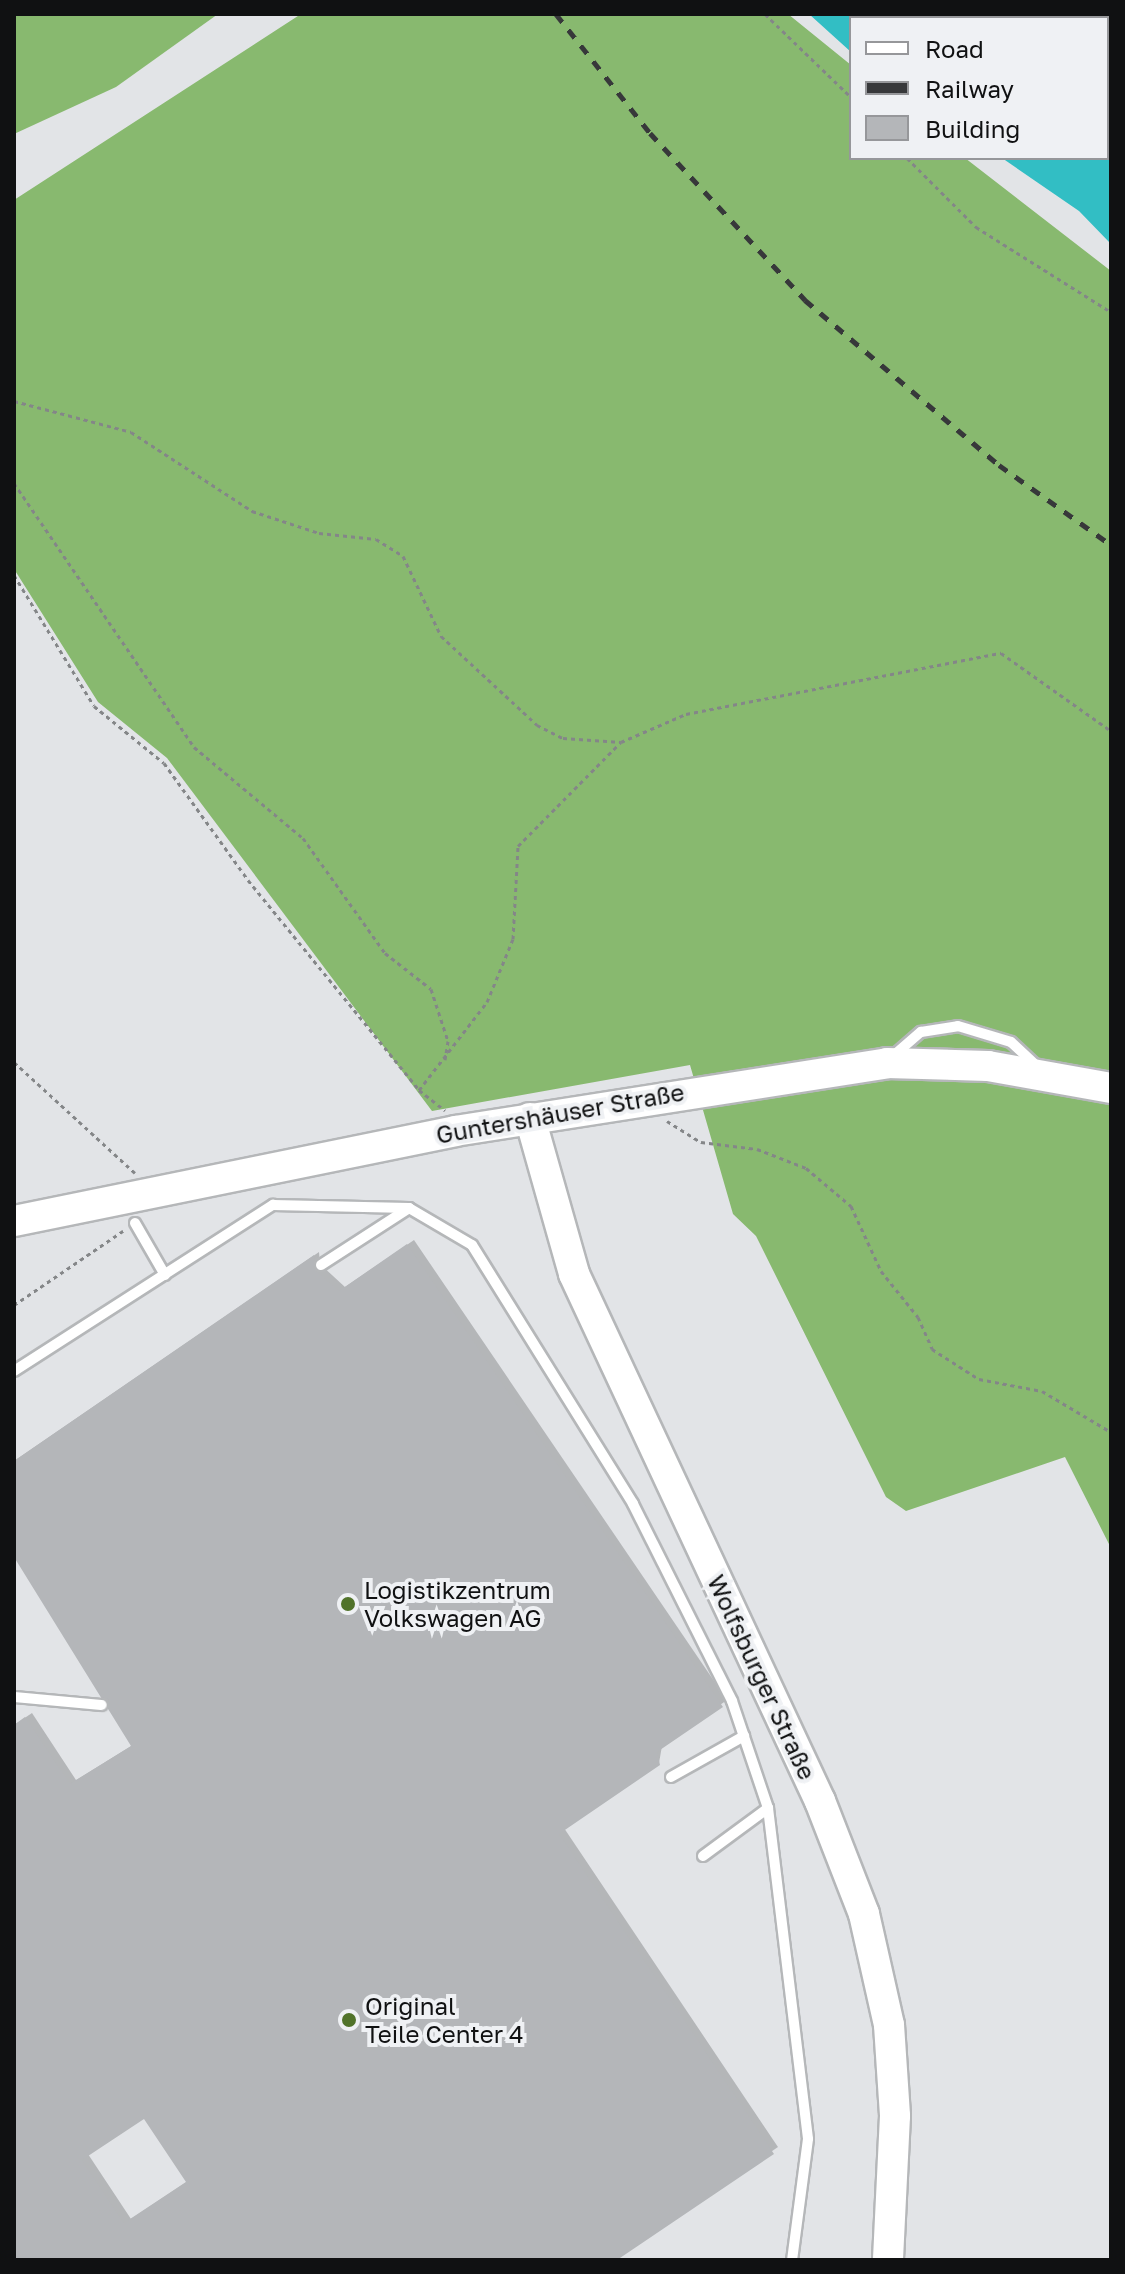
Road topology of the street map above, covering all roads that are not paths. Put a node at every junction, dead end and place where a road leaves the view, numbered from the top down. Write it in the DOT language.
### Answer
graph roads {
  1 [pos="1111,1088"];
  2 [pos="530,1118"];
  3 [pos="409,1208"];
  4 [pos="139,1209"];
  5 [pos="14,1221"];
  6 [pos="321,1265"];
  7 [pos="165,1275"];
  8 [pos="14,1371"];
  9 [pos="14,1697"];
  10 [pos="102,1705"];
  11 [pos="744,1736"];
  12 [pos="671,1777"];
  13 [pos="768,1808"];
  14 [pos="703,1856"];
  15 [pos="792,2260"];
  16 [pos="888,2260"];
  1 -- 2 [label="street, Guntershäuser Straße"];
  2 -- 4 [label="street, Guntershäuser Straße"];
  2 -- 16 [label="street, Wolfsburger Straße"];
  3 -- 6 [label="lane"];
  3 -- 7 [label="lane"];
  3 -- 11 [label="lane"];
  4 -- 5 [label="street, Guntershäuser Straße"];
  4 -- 7 [label="lane"];
  7 -- 8 [label="lane"];
  9 -- 10 [label="lane"];
  11 -- 12 [label="lane"];
  11 -- 13 [label="lane"];
  13 -- 14 [label="lane"];
  13 -- 15 [label="lane"];
}
